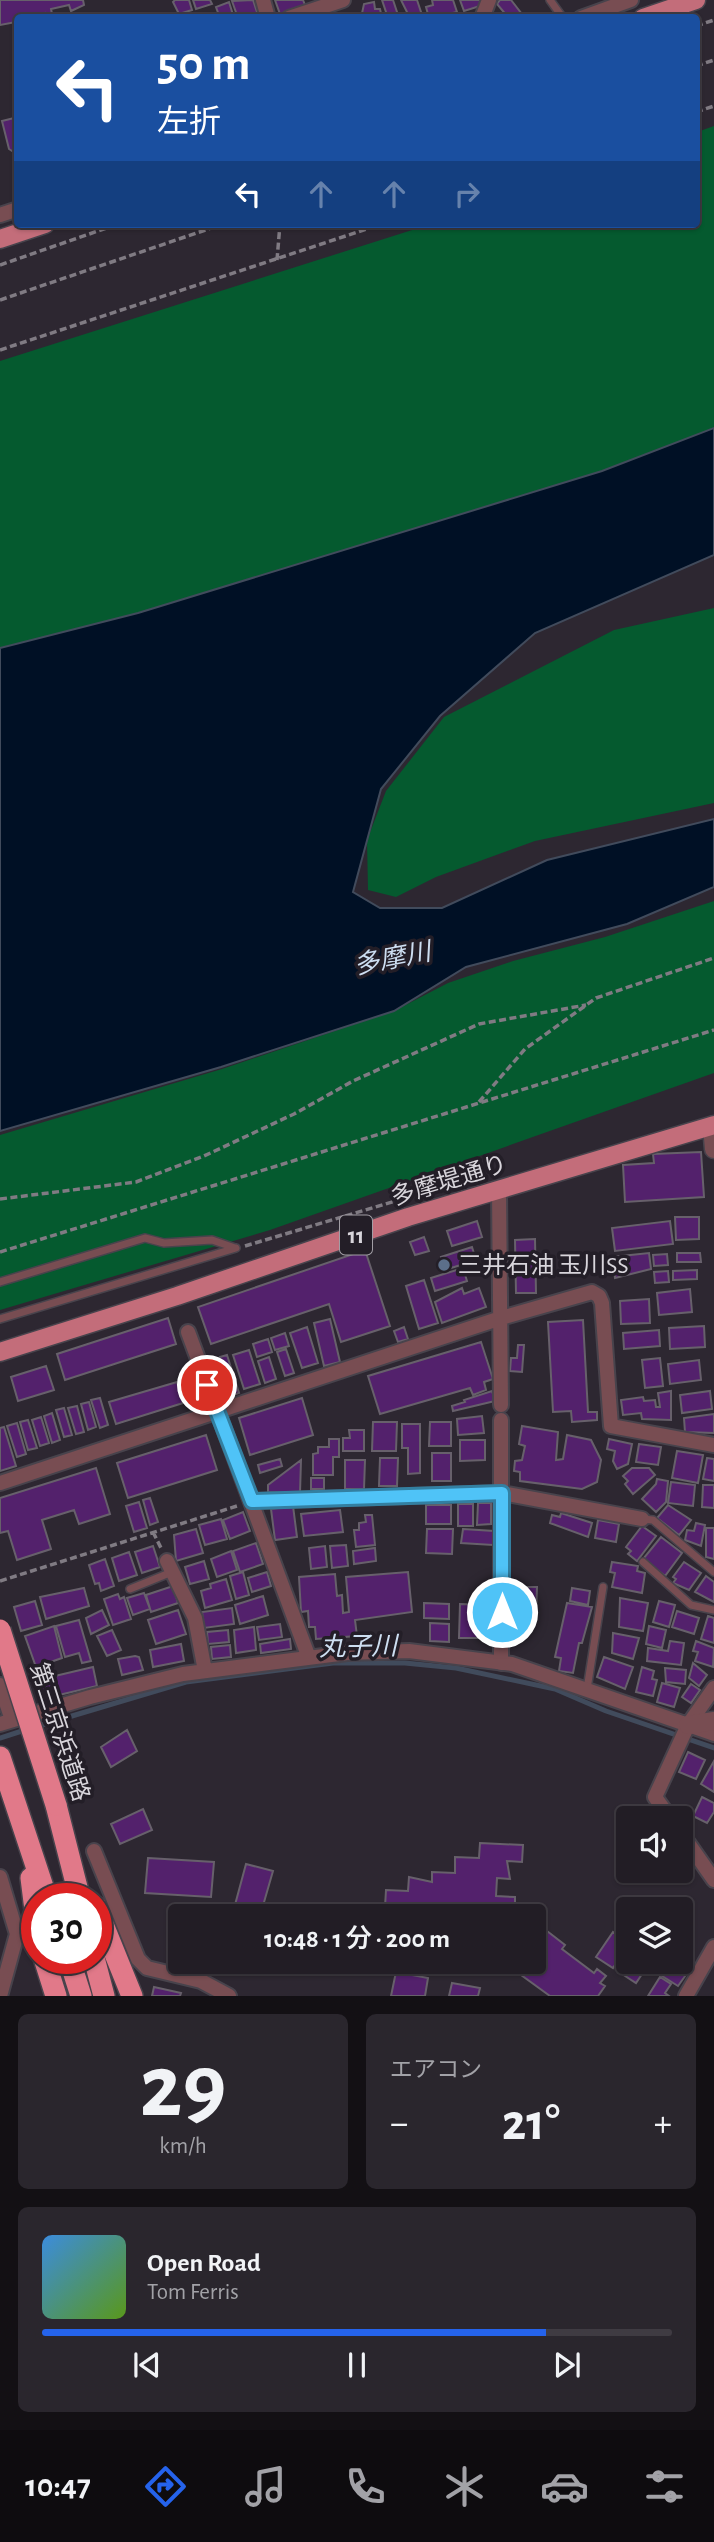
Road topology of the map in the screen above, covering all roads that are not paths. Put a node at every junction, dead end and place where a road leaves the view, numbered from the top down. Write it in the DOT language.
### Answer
graph roads {
  1 [pos="343,0"];
  2 [pos="632,0"];
  3 [pos="696,0"];
  4 [pos="301,14"];
  5 [pos="592,14"];
  6 [pos="655,14"];
  7 [pos="33,228"];
  8 [pos="0,239"];
  9 [pos="713,1126"];
  10 [pos="714,1149"];
  11 [pos="499,1190"];
  12 [pos="0,1282"];
  13 [pos="501,1318"];
  14 [pos="0,1319"];
  15 [pos="188,1332"];
  16 [pos="0,1352"];
  17 [pos="217,1410"];
  18 [pos="714,1445"];
  19 [pos="0,1483"];
  20 [pos="502,1493"];
  21 [pos="252,1501"];
  22 [pos="642,1519"];
  23 [pos="643,1562"];
  24 [pos="170,1566"];
  25 [pos="714,1572"];
  26 [pos="603,1587"];
  27 [pos="130,1589"];
  28 [pos="714,1610"];
  29 [pos="0,1630"];
  30 [pos="309,1658"];
  31 [pos="501,1663"];
  32 [pos="205,1671"];
  33 [pos="0,1685"];
  34 [pos="714,1688"];
  35 [pos="587,1689"];
  36 [pos="714,1721"];
  37 [pos="6,1722"];
  38 [pos="688,1726"];
  39 [pos="714,1734"];
  40 [pos="0,1757"];
  41 [pos="661,1806"];
  42 [pos="28,1848"];
  43 [pos="69,1849"];
  44 [pos="693,1850"];
  45 [pos="94,1851"];
  46 [pos="0,1877"];
  47 [pos="714,1880"];
  48 [pos="32,1883"];
  49 [pos="41,1883"];
  50 [pos="76,1883"];
  51 [pos="85,1883"];
  52 [pos="112,1947"];
  53 [pos="714,1947"];
  54 [pos="49,1974"];
  55 [pos="74,1974"];
  56 [pos="98,1974"];
  57 [pos="204,1974"];
  58 [pos="201,1981"];
  59 [pos="1,1996"];
  60 [pos="56,1996"];
  61 [pos="81,1996"];
  62 [pos="104,1996"];
  63 [pos="132,1996"];
  64 [pos="229,1996"];
  65 [pos="686,1996"];
  1 -- 4 [label="street"];
  2 -- 5 [label="street"];
  3 -- 6 [label="main road"];
  7 -- 8 [label="main road"];
  9 -- 10 [label="street"];
  9 -- 11 [label="main road, 多摩堤通り / 11"];
  11 -- 13 [label="street"];
  11 -- 16 [label="main road, 多摩堤通り / 11"];
  12 -- 14 [label="lane"];
  13 -- 17 [label="street"];
  13 -- 18 [label="street"];
  13 -- 20 [label="street"];
  15 -- 17 [label="street"];
  17 -- 19 [label="street"];
  17 -- 21 [label="street"];
  20 -- 21 [label="street"];
  20 -- 22 [label="street"];
  20 -- 31 [label="street"];
  21 -- 30 [label="street"];
  22 -- 25 [label="lane"];
  23 -- 28 [label="lane"];
  24 -- 27 [label="lane"];
  24 -- 32 [label="street"];
  26 -- 35 [label="lane"];
  29 -- 43 [label="highway, 第三京浜道路, bridge"];
  30 -- 31 [label="street"];
  30 -- 32 [label="street"];
  31 -- 35 [label="street"];
  32 -- 37 [label="street"];
  33 -- 37 [label="street"];
  34 -- 38 [label="street"];
  35 -- 38 [label="street"];
  36 -- 38 [label="street"];
  38 -- 39 [label="street"];
  38 -- 41 [label="street"];
  40 -- 42 [label="highway"];
  42 -- 48 [label="highway"];
  42 -- 49 [label="highway"];
  43 -- 50 [label="highway"];
  43 -- 51 [label="highway"];
  44 -- 47 [label="street"];
  45 -- 58 [label="street"];
  46 -- 59 [label="street"];
  52 -- 63 [label="highway"];
  53 -- 65 [label="street"];
  54 -- 60 [label="highway"];
  55 -- 61 [label="highway"];
  56 -- 62 [label="highway"];
  57 -- 58 [label="lane"];
  58 -- 64 [label="street"];
}
